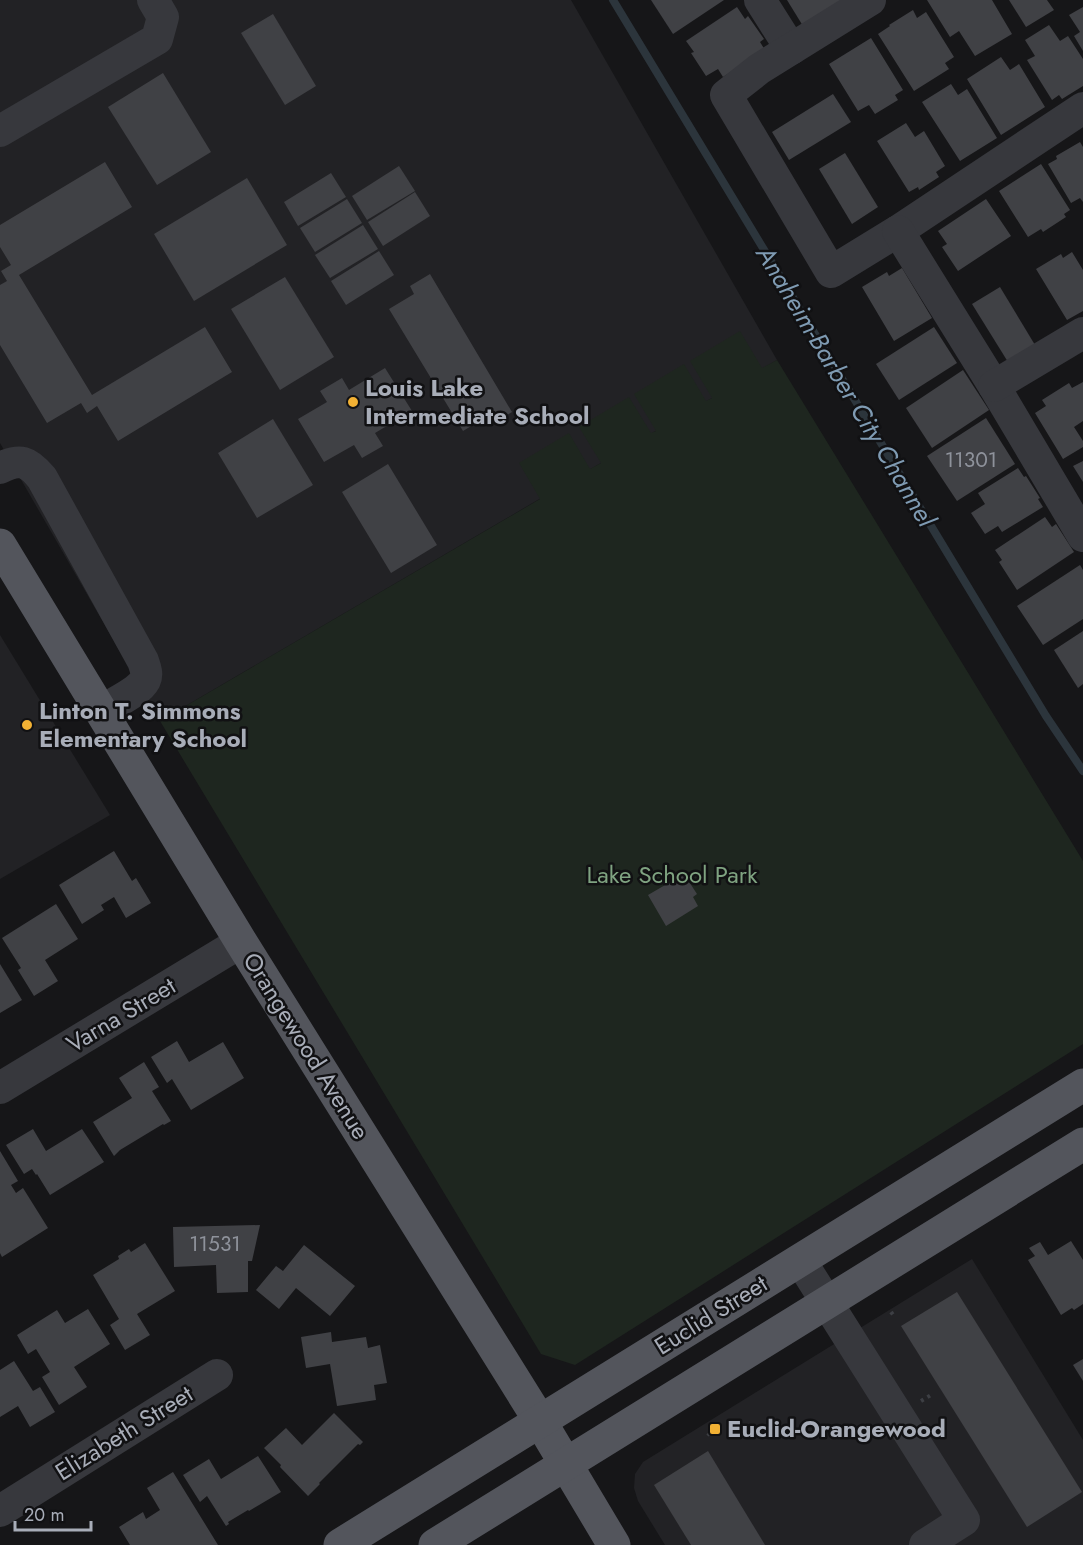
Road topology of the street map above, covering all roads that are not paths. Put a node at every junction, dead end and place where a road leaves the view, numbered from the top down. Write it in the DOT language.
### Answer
graph roads {
  1 [pos="153,0"];
  2 [pos="760,0"];
  3 [pos="870,0"];
  4 [pos="791,49"];
  5 [pos="1083,108"];
  6 [pos="0,131"];
  7 [pos="898,231"];
  8 [pos="1083,333"];
  9 [pos="994,386"];
  10 [pos="0,468"];
  11 [pos="1083,536"];
  12 [pos="0,545"];
  13 [pos="101,711"];
  14 [pos="241,942"];
  15 [pos="1083,1085"];
  16 [pos="0,1088"];
  17 [pos="1083,1144"];
  18 [pos="800,1260"];
  19 [pos="827,1302"];
  20 [pos="217,1375"];
  21 [pos="540,1421"];
  22 [pos="565,1465"];
  23 [pos="0,1511"];
  24 [pos="340,1545"];
  25 [pos="435,1545"];
  26 [pos="614,1545"];
  27 [pos="925,1545"];
  1 -- 6 [label="street"];
  2 -- 4 [label="street"];
  3 -- 4 [label="street"];
  4 -- 7 [label="street"];
  5 -- 7 [label="street"];
  7 -- 9 [label="street"];
  8 -- 9 [label="street"];
  9 -- 11 [label="street"];
  10 -- 13 [label="street"];
  12 -- 13 [label="main road, Orangewood Avenue"];
  13 -- 14 [label="main road, Orangewood Avenue"];
  14 -- 16 [label="street, Varna Street"];
  14 -- 21 [label="main road, Orangewood Avenue"];
  15 -- 18 [label="main road, Euclid Street"];
  17 -- 19 [label="main road, Euclid Street"];
  18 -- 19 [label="street"];
  18 -- 21 [label="main road, Euclid Street"];
  19 -- 22 [label="main road, Euclid Street"];
  19 -- 27 [label="street"];
  20 -- 23 [label="street, Elizabeth Street"];
  21 -- 22 [label="main road, Orangewood Avenue"];
  21 -- 24 [label="main road, Euclid Street"];
  22 -- 25 [label="main road, Euclid Street"];
  22 -- 26 [label="main road, Orangewood Avenue"];
}
